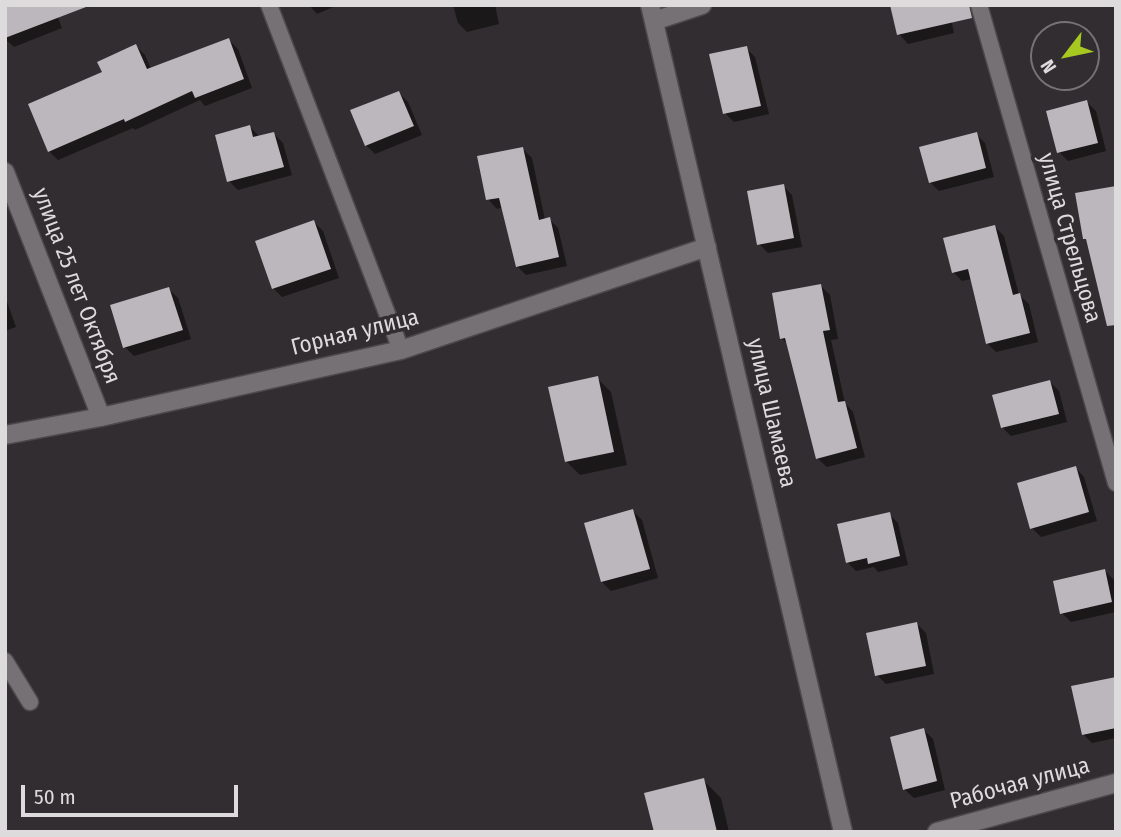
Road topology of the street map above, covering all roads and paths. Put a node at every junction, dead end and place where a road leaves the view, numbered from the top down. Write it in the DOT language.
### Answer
graph roads {
  1 [pos="269,5"];
  2 [pos="702,5"];
  3 [pos="979,5"];
  4 [pos="652,13"];
  5 [pos="5,172"];
  6 [pos="707,247"];
  7 [pos="401,350"];
  8 [pos="101,417"];
  9 [pos="5,435"];
  10 [pos="1116,484"];
  11 [pos="5,661"];
  12 [pos="30,702"];
  13 [pos="1116,783"];
  14 [pos="843,832"];
  15 [pos="937,832"];
  1 -- 7 [label="lane"];
  2 -- 4 [label="street"];
  3 -- 10 [label="lane, улица Стрельцова"];
  4 -- 6 [label="street, улица Шамаева"];
  5 -- 8 [label="street, улица 25 лет Октября"];
  6 -- 7 [label="street, Горная улица"];
  6 -- 14 [label="street, улица Шамаева"];
  7 -- 8 [label="street, Горная улица"];
  8 -- 9 [label="street, Горная улица"];
  11 -- 12 [label="lane"];
  13 -- 15 [label="street, Рабочая улица"];
}
